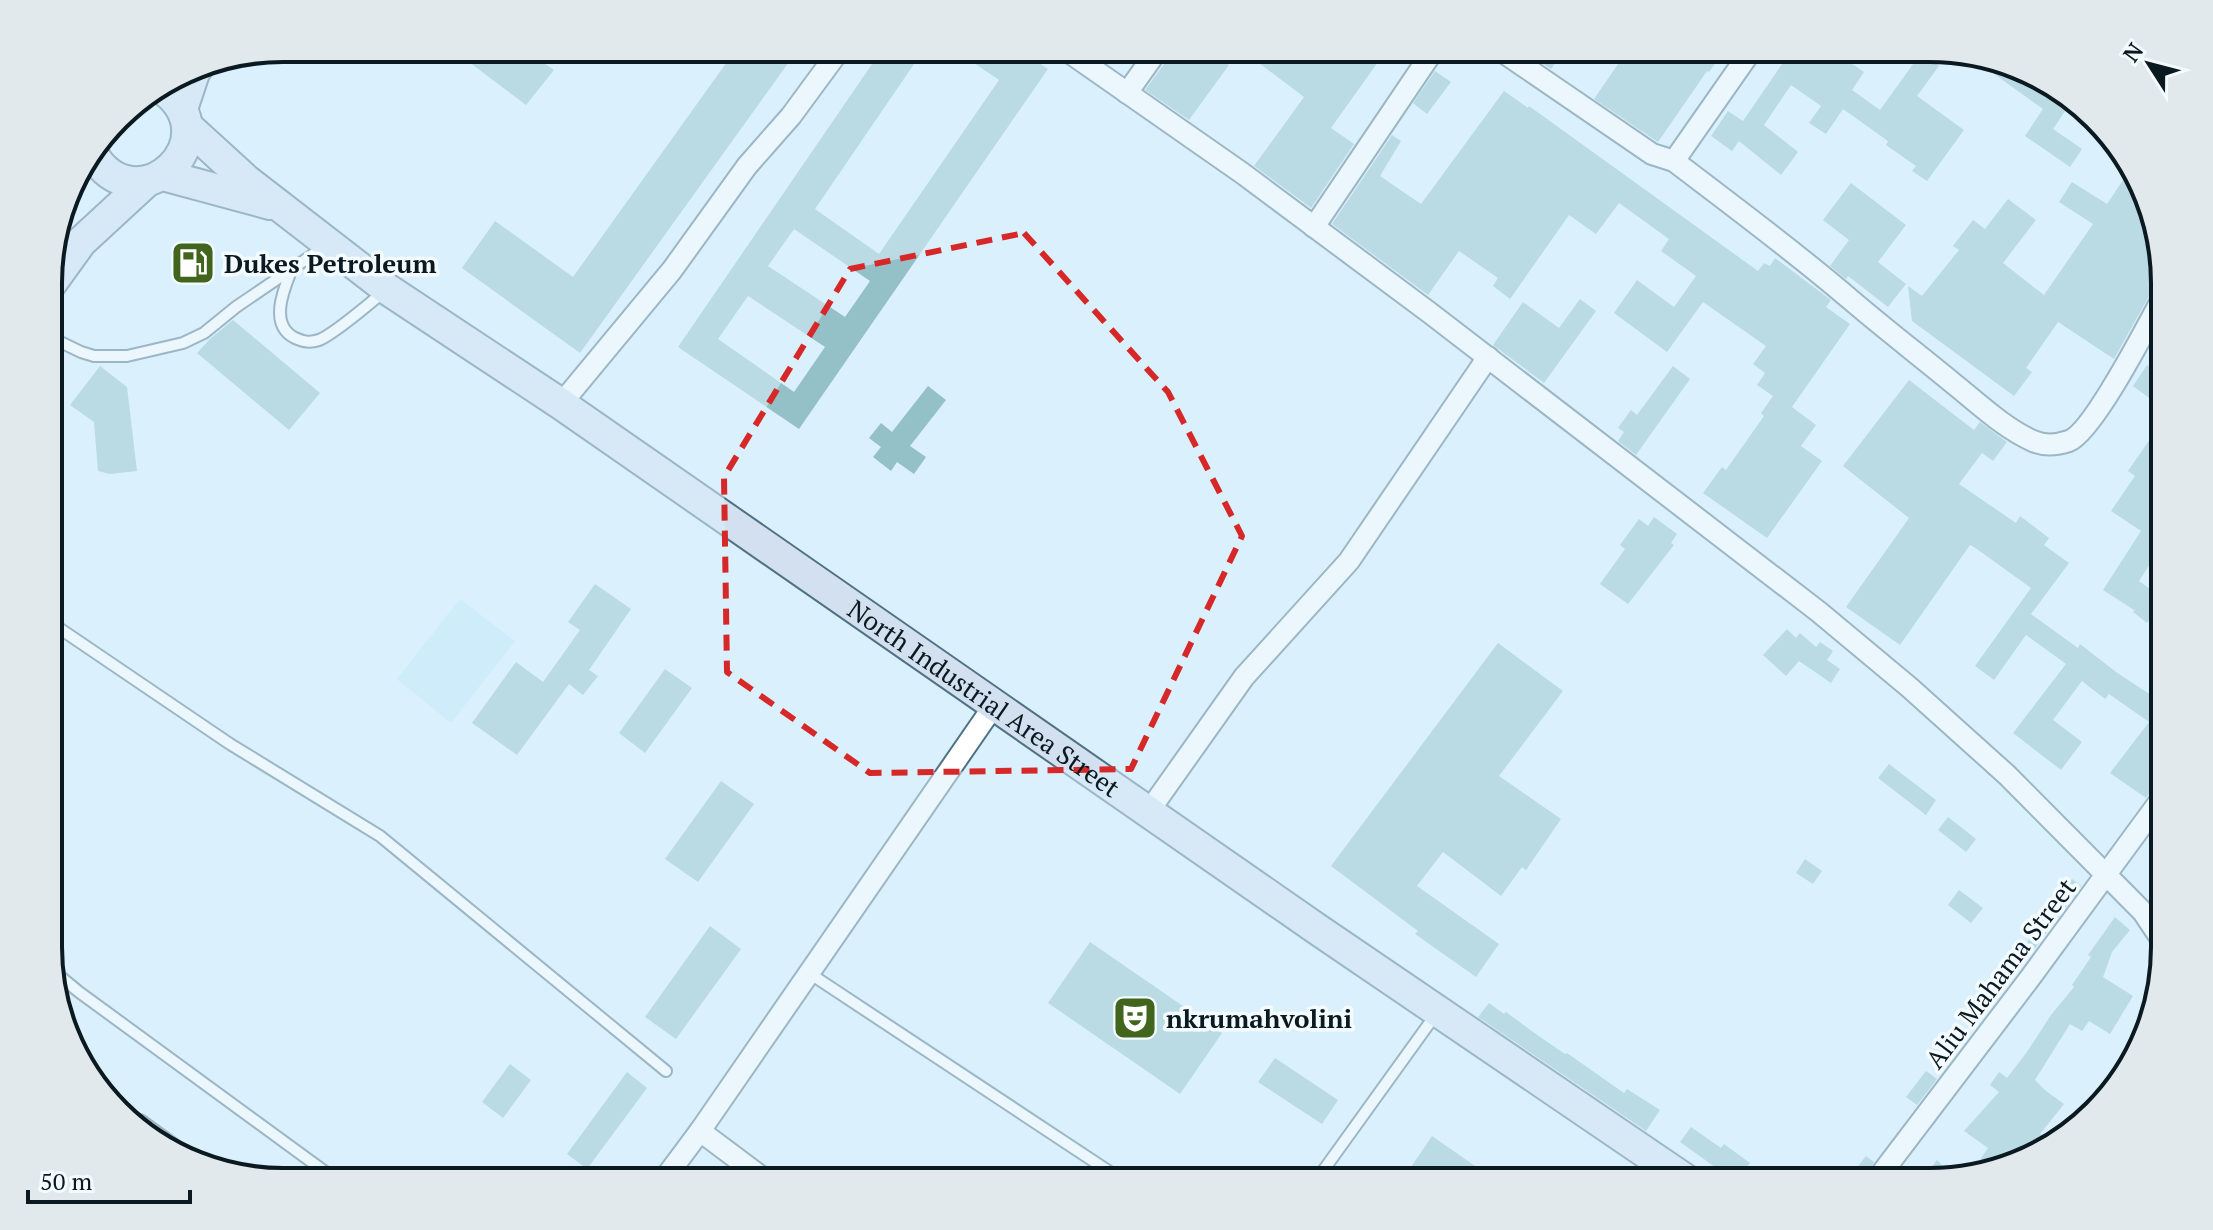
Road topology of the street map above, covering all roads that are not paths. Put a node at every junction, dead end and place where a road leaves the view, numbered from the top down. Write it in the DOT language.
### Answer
graph roads {
  1 [pos="831,62"];
  2 [pos="1083,62"];
  3 [pos="1149,62"];
  4 [pos="1426,62"];
  5 [pos="1517,62"];
  6 [pos="1743,62"];
  7 [pos="192,82"];
  8 [pos="1127,93"];
  9 [pos="170,94"];
  10 [pos="185,117"];
  11 [pos="1674,161"];
  12 [pos="98,162"];
  13 [pos="154,178"];
  14 [pos="283,208"];
  15 [pos="1314,227"];
  16 [pos="328,244"];
  17 [pos="63,267"];
  18 [pos="291,271"];
  19 [pos="387,289"];
  20 [pos="2151,318"];
  21 [pos="62,343"];
  22 [pos="1488,357"];
  23 [pos="561,404"];
  24 [pos="62,630"];
  25 [pos="995,704"];
  26 [pos="1149,811"];
  27 [pos="2151,813"];
  28 [pos="2106,875"];
  29 [pos="2151,924"];
  30 [pos="809,973"];
  31 [pos="65,980"];
  32 [pos="1438,1011"];
  33 [pos="666,1071"];
  34 [pos="700,1131"];
  35 [pos="320,1168"];
  36 [pos="672,1168"];
  37 [pos="749,1168"];
  38 [pos="1104,1168"];
  39 [pos="1325,1168"];
  40 [pos="1668,1168"];
  41 [pos="1886,1168"];
  1 -- 23 [label="street"];
  2 -- 8 [label="street"];
  3 -- 8 [label="street"];
  4 -- 15 [label="street"];
  5 -- 11 [label="street"];
  6 -- 11 [label="street"];
  7 -- 10 [label="main road"];
  8 -- 15 [label="street"];
  9 -- 10 [label="main road, North Industrial Area Street"];
  10 -- 13 [label="main road"];
  10 -- 14 [label="main road, North Industrial Area Street"];
  11 -- 20 [label="street"];
  12 -- 13 [label="main road, North Industrial Area Street"];
  13 -- 14 [label="main road, North Industrial Area Street"];
  13 -- 17 [label="main road"];
  14 -- 16 [label="main road, North Industrial Area Street"];
  15 -- 22 [label="street"];
  16 -- 18 [label="lane"];
  16 -- 19 [label="main road, North Industrial Area Street"];
  18 -- 19 [label="lane"];
  18 -- 21 [label="lane"];
  19 -- 23 [label="main road, North Industrial Area Street"];
  22 -- 26 [label="street"];
  22 -- 28 [label="street"];
  23 -- 25 [label="main road, North Industrial Area Street"];
  24 -- 33 [label="lane"];
  25 -- 26 [label="main road, North Industrial Area Street"];
  25 -- 30 [label="street"];
  26 -- 32 [label="main road, North Industrial Area Street"];
  27 -- 28 [label="street, Aliu Mahama Street"];
  28 -- 29 [label="street"];
  28 -- 41 [label="street, Aliu Mahama Street"];
  30 -- 34 [label="street"];
  30 -- 38 [label="lane"];
  31 -- 35 [label="lane"];
  32 -- 39 [label="lane"];
  32 -- 40 [label="main road, North Industrial Area Street"];
  34 -- 36 [label="street"];
  34 -- 37 [label="street"];
}
